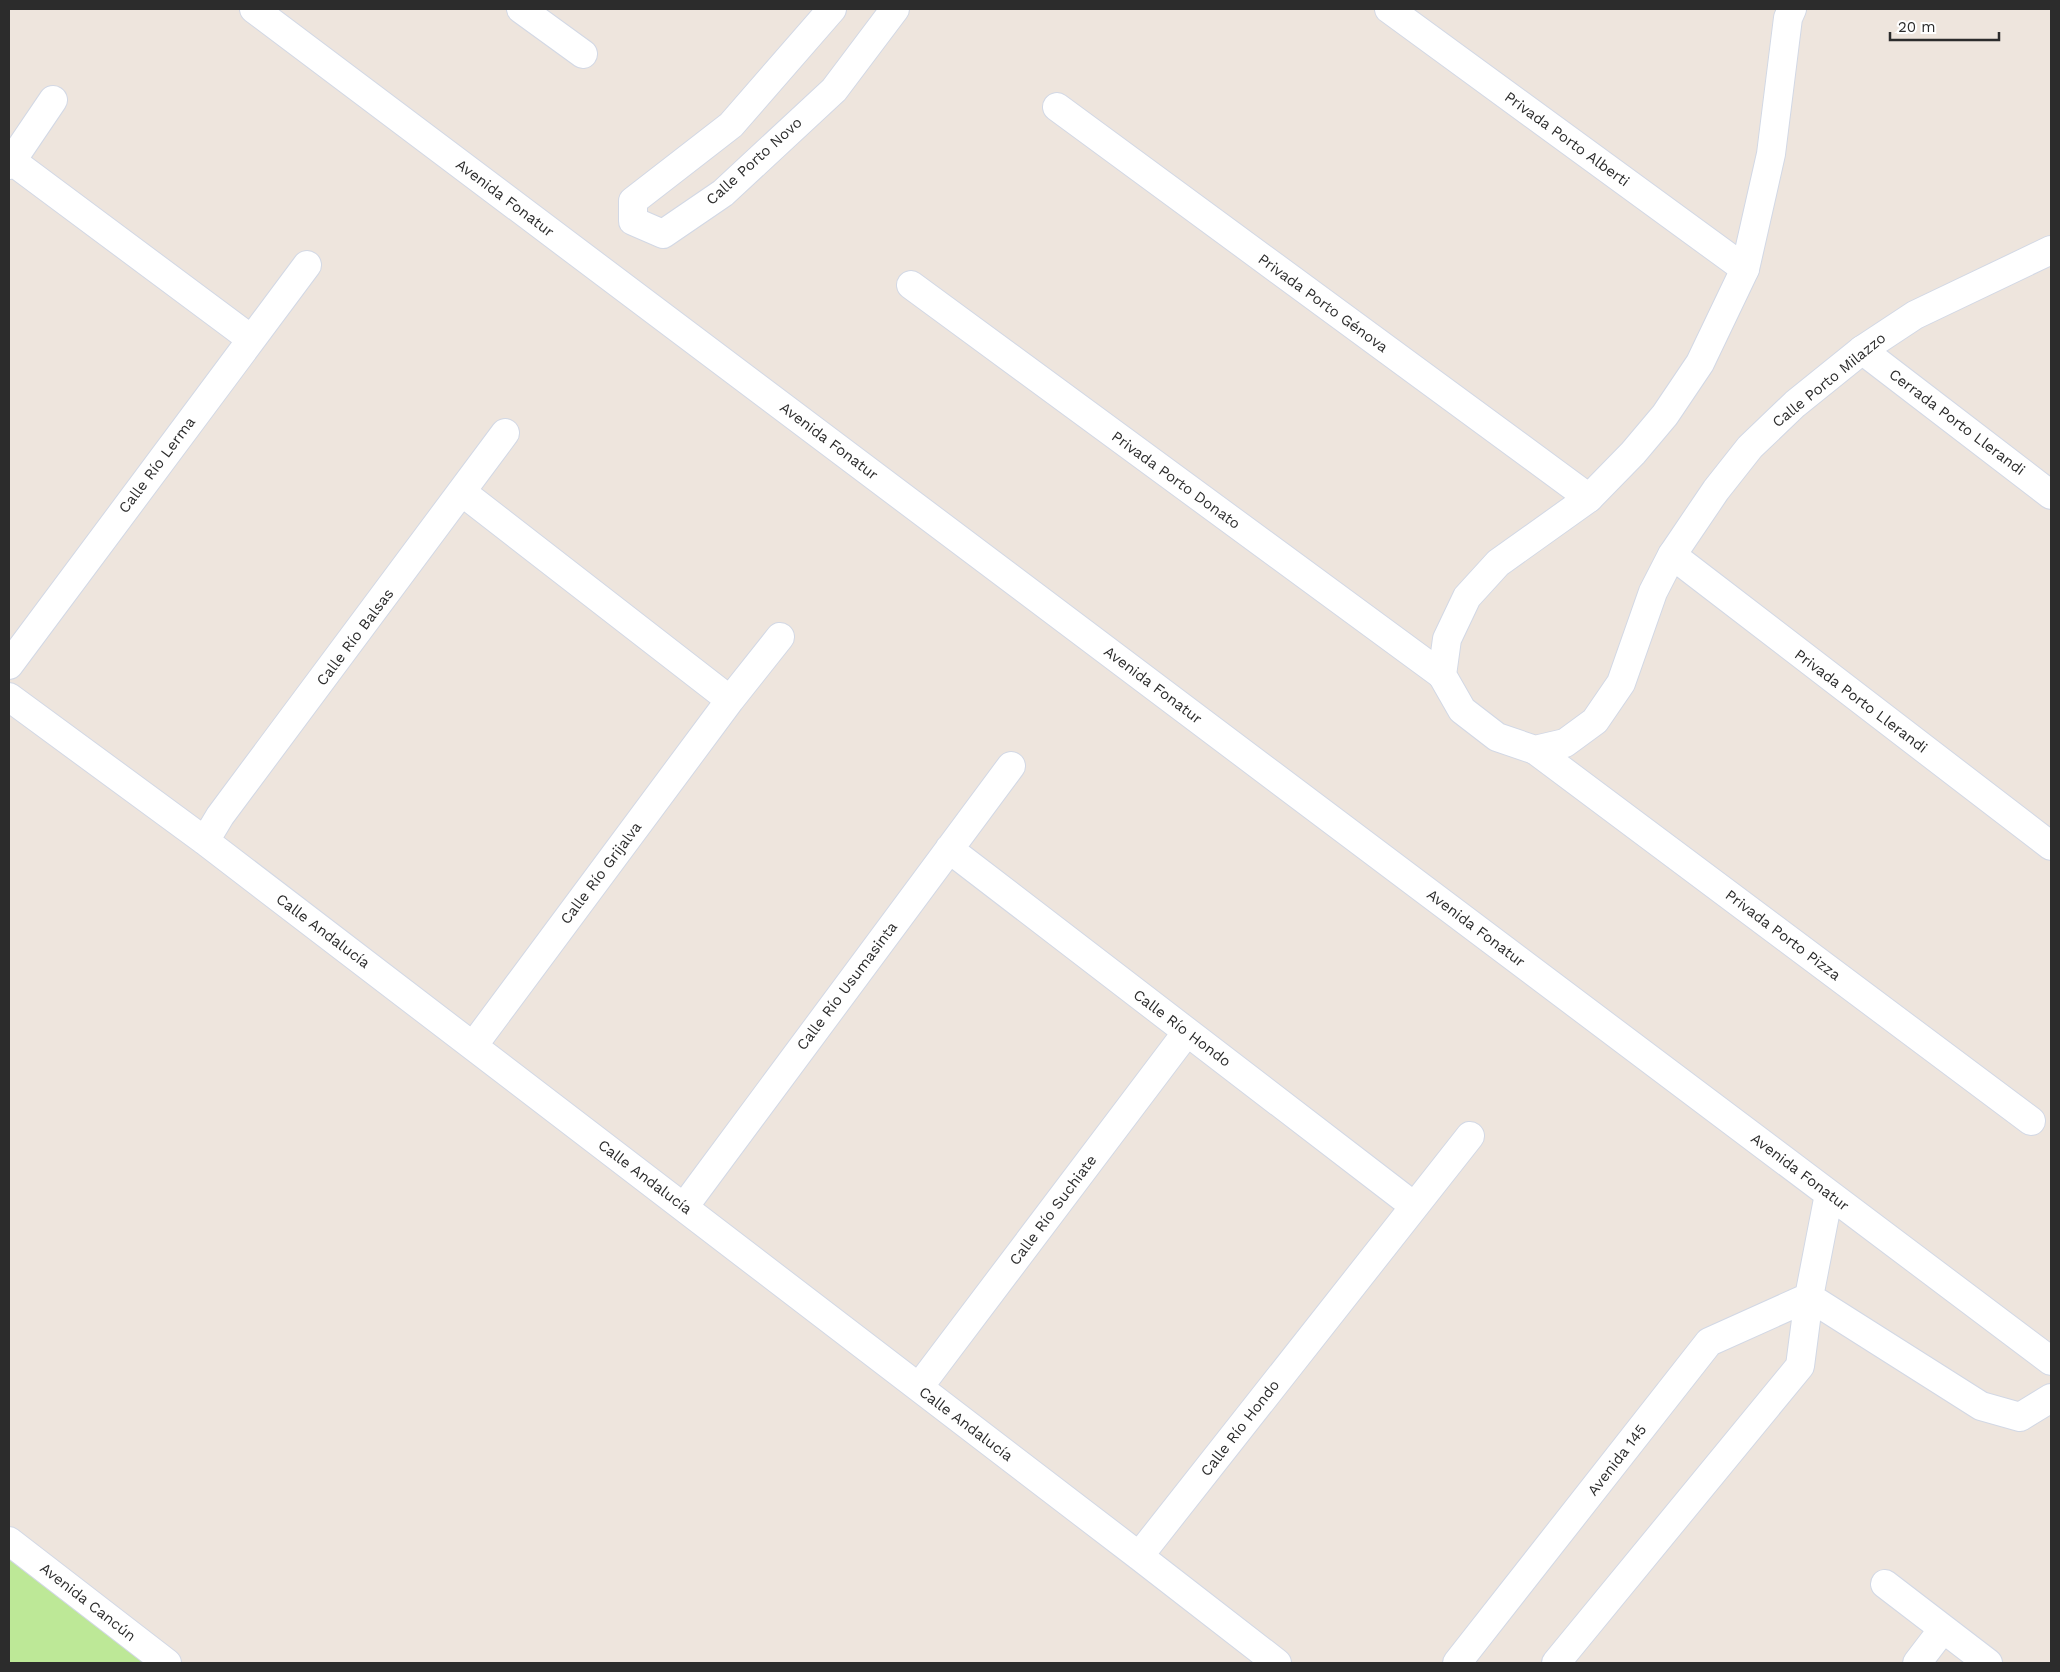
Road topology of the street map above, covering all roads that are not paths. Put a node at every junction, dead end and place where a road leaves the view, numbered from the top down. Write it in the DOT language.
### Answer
graph roads {
  1 [pos="254,9"];
  2 [pos="521,9"];
  3 [pos="832,9"];
  4 [pos="895,9"];
  5 [pos="1389,9"];
  6 [pos="1792,9"];
  7 [pos="583,54"];
  8 [pos="53,100"];
  9 [pos="1058,107"];
  10 [pos="10,163"];
  11 [pos="2051,250"];
  12 [pos="307,265"];
  13 [pos="1745,269"];
  14 [pos="911,286"];
  15 [pos="251,339"];
  16 [pos="1862,350"];
  17 [pos="505,433"];
  18 [pos="462,492"];
  19 [pos="2051,495"];
  20 [pos="1589,498"];
  21 [pos="1672,555"];
  22 [pos="780,637"];
  23 [pos="9,665"];
  24 [pos="1442,675"];
  25 [pos="9,697"];
  26 [pos="730,700"];
  27 [pos="1534,750"];
  28 [pos="1011,766"];
  29 [pos="205,841"];
  30 [pos="2051,846"];
  31 [pos="949,849"];
  32 [pos="1187,1032"];
  33 [pos="473,1046"];
  34 [pos="2031,1121"];
  35 [pos="1470,1136"];
  36 [pos="1829,1194"];
  37 [pos="1414,1206"];
  38 [pos="684,1207"];
  39 [pos="1808,1297"];
  40 [pos="2051,1361"];
  41 [pos="919,1387"];
  42 [pos="2051,1398"];
  43 [pos="9,1541"];
  44 [pos="1139,1556"];
  45 [pos="1885,1584"];
  46 [pos="1943,1629"];
  47 [pos="167,1663"];
  48 [pos="1277,1663"];
  49 [pos="1457,1663"];
  50 [pos="1556,1663"];
  51 [pos="1917,1663"];
  52 [pos="1988,1663"];
  1 -- 36 [label="street, Avenida Fonatur"];
  2 -- 7 [label="street"];
  3 -- 4 [label="street, Calle Porto Novo"];
  5 -- 13 [label="street, Privada Porto Alberti"];
  6 -- 13 [label="street"];
  8 -- 10 [label="street"];
  9 -- 20 [label="street, Privada Porto Génova"];
  10 -- 15 [label="street"];
  11 -- 16 [label="street, Calle Porto Milazzo"];
  12 -- 15 [label="street, Calle Río Lerma"];
  13 -- 20 [label="street"];
  14 -- 24 [label="street, Privada Porto Donato"];
  15 -- 23 [label="street, Calle Río Lerma"];
  16 -- 19 [label="street, Cerrada Porto Llerandi"];
  16 -- 21 [label="street, Calle Porto Milazzo"];
  17 -- 18 [label="street, Calle Río Balsas"];
  18 -- 26 [label="street"];
  18 -- 29 [label="street, Calle Río Balsas"];
  20 -- 24 [label="street"];
  21 -- 27 [label="street, Calle Porto Milazzo"];
  21 -- 30 [label="street, Privada Porto Llerandi"];
  22 -- 26 [label="street, Calle Río Grijalva"];
  24 -- 27 [label="street"];
  25 -- 29 [label="street, Calle Andalucía"];
  26 -- 33 [label="street, Calle Río Grijalva"];
  27 -- 34 [label="street, Privada Porto Pizza"];
  28 -- 31 [label="street, Calle Río Usumasinta"];
  29 -- 33 [label="street, Calle Andalucía"];
  31 -- 32 [label="street, Calle Río Hondo"];
  31 -- 38 [label="street, Calle Río Usumasinta"];
  32 -- 37 [label="street, Calle Río Hondo"];
  32 -- 41 [label="street, Calle Río Suchiate"];
  33 -- 38 [label="street, Calle Andalucía"];
  35 -- 37 [label="street, Calle Río Hondo"];
  36 -- 39 [label="street"];
  36 -- 40 [label="street, Avenida Fonatur"];
  37 -- 44 [label="street, Calle Río Hondo"];
  38 -- 41 [label="street, Calle Andalucía"];
  39 -- 42 [label="street"];
  39 -- 49 [label="street, Avenida 145"];
  39 -- 50 [label="street"];
  41 -- 44 [label="street, Calle Andalucía"];
  43 -- 47 [label="street, Avenida Cancún"];
  44 -- 48 [label="street, Calle Andalucía"];
  45 -- 46 [label="street"];
  46 -- 51 [label="street"];
  46 -- 52 [label="street"];
}
